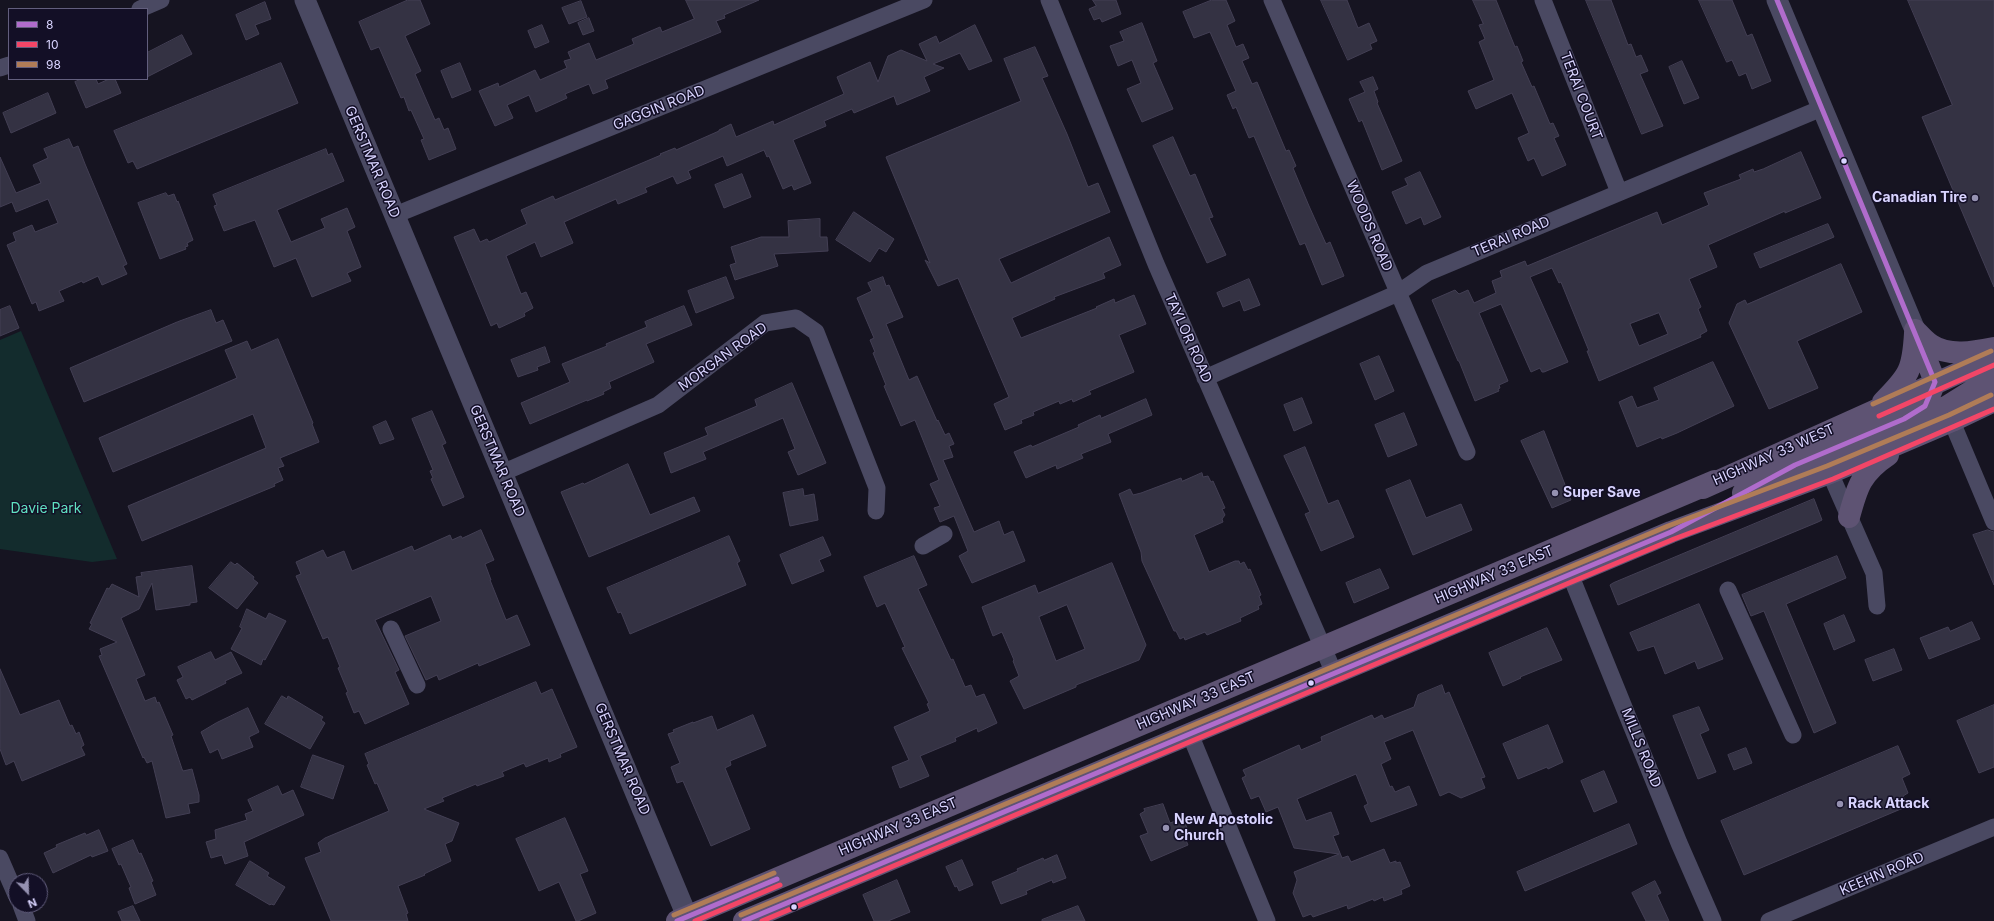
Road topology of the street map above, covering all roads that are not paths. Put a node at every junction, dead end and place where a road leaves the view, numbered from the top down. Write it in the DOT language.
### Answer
graph roads {
  1 [pos="161,0"];
  2 [pos="305,0"];
  3 [pos="924,0"];
  4 [pos="1049,0"];
  5 [pos="1272,0"];
  6 [pos="1543,0"];
  7 [pos="1777,0"];
  8 [pos="142,8"];
  9 [pos="1822,108"];
  10 [pos="1618,192"];
  11 [pos="394,215"];
  12 [pos="1398,293"];
  13 [pos="1915,330"];
  14 [pos="1994,348"];
  15 [pos="1994,357"];
  16 [pos="1994,377"];
  17 [pos="1205,378"];
  18 [pos="1935,382"];
  19 [pos="1994,401"];
  20 [pos="1876,410"];
  21 [pos="1949,414"];
  22 [pos="1919,435"];
  23 [pos="1467,452"];
  24 [pos="502,473"];
  25 [pos="1830,473"];
  26 [pos="1715,481"];
  27 [pos="876,510"];
  28 [pos="1850,517"];
  29 [pos="1994,522"];
  30 [pos="1671,532"];
  31 [pos="944,534"];
  32 [pos="923,546"];
  33 [pos="1570,574"];
  34 [pos="1728,590"];
  35 [pos="1877,606"];
  36 [pos="391,629"];
  37 [pos="1323,647"];
  38 [pos="1334,673"];
  39 [pos="417,686"];
  40 [pos="1190,734"];
  41 [pos="1793,735"];
  42 [pos="1994,827"];
  43 [pos="0,858"];
  44 [pos="8,876"];
  45 [pos="685,920"];
  46 [pos="744,921"];
  47 [pos="1267,921"];
  48 [pos="1713,921"];
  49 [pos="1770,921"];
  1 -- 8 [label="street"];
  2 -- 11 [label="street, GERSTMAR ROAD"];
  3 -- 11 [label="street, GAGGIN ROAD"];
  4 -- 17 [label="street, TAYLOR ROAD"];
  5 -- 12 [label="street, WOODS ROAD"];
  6 -- 10 [label="street, TERAI COURT"];
  7 -- 9 [label="street"];
  9 -- 10 [label="street, TERAI ROAD"];
  9 -- 13 [label="street"];
  10 -- 12 [label="street, TERAI ROAD"];
  11 -- 24 [label="street, GERSTMAR ROAD"];
  12 -- 17 [label="street, TERAI ROAD"];
  12 -- 23 [label="street, WOODS ROAD"];
  13 -- 14 [label="main road"];
  13 -- 18 [label="main road"];
  13 -- 20 [label="main road"];
  15 -- 18 [label="main road, HIGHWAY 33 WEST"];
  16 -- 21 [label="main road"];
  17 -- 37 [label="street, TAYLOR ROAD"];
  18 -- 20 [label="main road, HIGHWAY 33 WEST"];
  18 -- 21 [label="street"];
  18 -- 30 [label="main road"];
  19 -- 21 [label="main road"];
  20 -- 26 [label="main road, HIGHWAY 33 WEST"];
  21 -- 22 [label="main road"];
  21 -- 25 [label="main road"];
  21 -- 29 [label="street"];
  22 -- 25 [label="main road"];
  22 -- 28 [label="main road"];
  24 -- 27 [label="street, MORGAN ROAD"];
  24 -- 45 [label="street, GERSTMAR ROAD"];
  25 -- 28 [label="street"];
  25 -- 30 [label="main road"];
  26 -- 33 [label="main road, HIGHWAY 33 WEST"];
  26 -- 37 [label="main road, HIGHWAY 33 EAST"];
  28 -- 35 [label="street"];
  30 -- 33 [label="main road"];
  31 -- 32 [label="street"];
  33 -- 38 [label="main road"];
  33 -- 48 [label="street, MILLS ROAD"];
  34 -- 41 [label="street"];
  36 -- 39 [label="street"];
  37 -- 38 [label="street, TAYLOR ROAD"];
  37 -- 45 [label="main road, HIGHWAY 33 EAST"];
  38 -- 40 [label="main road"];
  40 -- 46 [label="main road"];
  40 -- 47 [label="street"];
  42 -- 49 [label="street, KEEHN ROAD"];
  43 -- 44 [label="street"];
}
